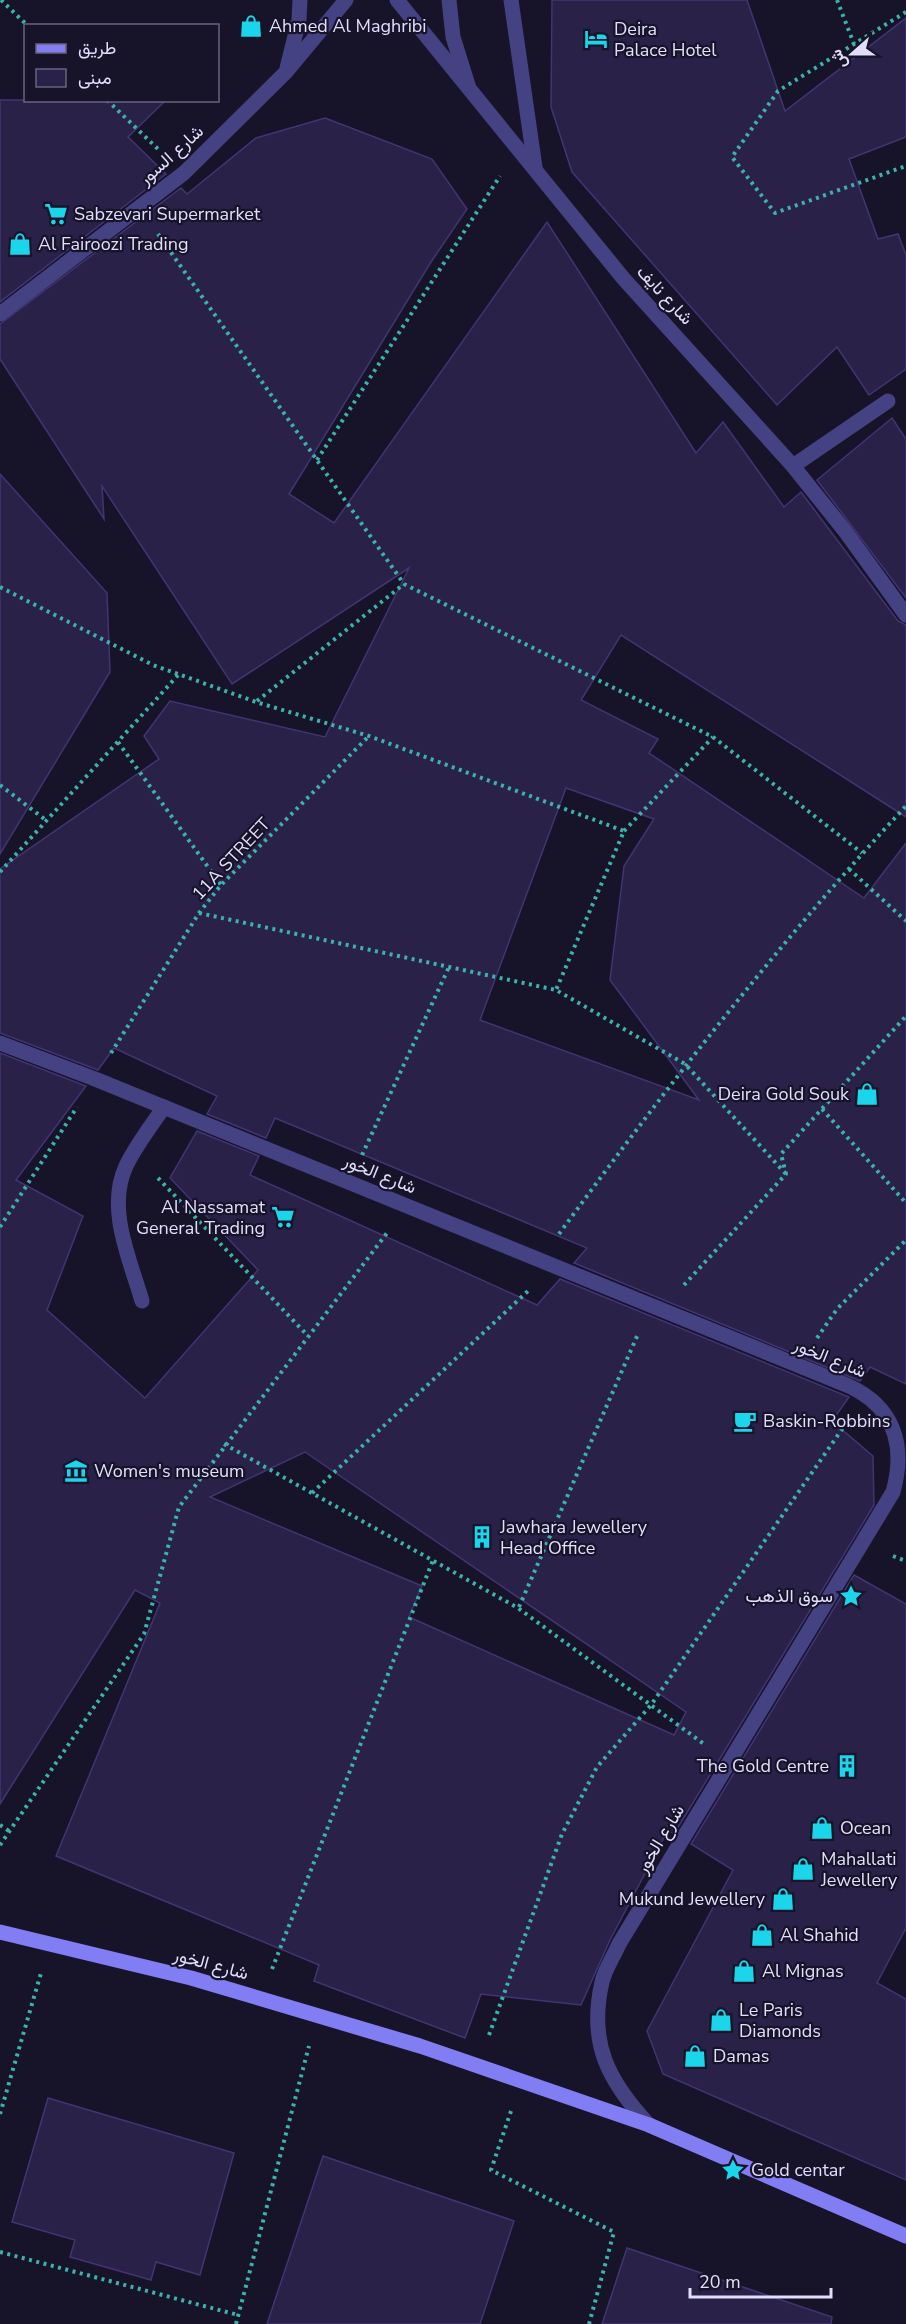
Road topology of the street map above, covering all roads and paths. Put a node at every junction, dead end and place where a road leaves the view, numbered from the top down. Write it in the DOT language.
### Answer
graph roads {
  1 [pos="2,0"];
  2 [pos="300,0"];
  3 [pos="346,0"];
  4 [pos="397,0"];
  5 [pos="448,0"];
  6 [pos="511,0"];
  7 [pos="837,0"];
  8 [pos="906,12"];
  9 [pos="26,24"];
  10 [pos="854,44"];
  11 [pos="286,72"];
  12 [pos="468,85"];
  13 [pos="109,102"];
  14 [pos="519,147"];
  15 [pos="906,166"];
  16 [pos="535,167"];
  17 [pos="183,173"];
  18 [pos="141,209"];
  19 [pos="0,314"];
  20 [pos="888,401"];
  21 [pos="317,460"];
  22 [pos="793,466"];
  23 [pos="404,584"];
  24 [pos="0,587"];
  25 [pos="906,615"];
  26 [pos="179,674"];
  27 [pos="256,702"];
  28 [pos="369,736"];
  29 [pos="713,737"];
  30 [pos="118,742"];
  31 [pos="0,785"];
  32 [pos="906,806"];
  33 [pos="47,821"];
  34 [pos="624,831"];
  35 [pos="862,853"];
  36 [pos="849,868"];
  37 [pos="0,872"];
  38 [pos="221,885"];
  39 [pos="199,913"];
  40 [pos="906,921"];
  41 [pos="449,967"];
  42 [pos="556,990"];
  43 [pos="906,1016"];
  44 [pos="0,1043"];
  45 [pos="685,1064"];
  46 [pos="95,1079"];
  47 [pos="164,1107"];
  48 [pos="822,1109"];
  49 [pos="134,1153"];
  50 [pos="786,1174"];
  51 [pos="350,1183"];
  52 [pos="906,1203"];
  53 [pos="408,1206"];
  54 [pos="0,1227"];
  55 [pos="906,1240"];
  56 [pos="540,1260"];
  57 [pos="555,1266"];
  58 [pos="142,1301"];
  59 [pos="656,1308"];
  60 [pos="308,1336"];
  61 [pos="799,1366"];
  62 [pos="866,1394"];
  63 [pos="224,1444"];
  64 [pos="312,1493"];
  65 [pos="433,1560"];
  66 [pos="519,1608"];
  67 [pos="651,1705"];
  68 [pos="729,1762"];
  69 [pos="0,1825"];
  70 [pos="9,1831"];
  71 [pos="0,1845"];
  72 [pos="0,1932"];
  73 [pos="50,1944"];
  74 [pos="261,1998"];
  75 [pos="317,2014"];
  76 [pos="477,2066"];
  77 [pos="520,2081"];
  78 [pos="0,2114"];
  79 [pos="649,2125"];
  80 [pos="906,2236"];
  81 [pos="0,2252"];
  82 [pos="238,2315"];
  83 [pos="236,2324"];
  84 [pos="588,2324"];
  1 -- 9 [label="path"];
  2 -- 11 [label="street"];
  3 -- 11 [label="street, شارع السور"];
  4 -- 12 [label="street, شارع نايف"];
  5 -- 12 [label="street"];
  6 -- 16 [label="street"];
  7 -- 10 [label="path"];
  8 -- 10 [label="path"];
  10 -- 15 [label="path"];
  11 -- 17 [label="street, شارع السور"];
  12 -- 14 [label="street, شارع نايف"];
  13 -- 17 [label="path"];
  14 -- 16 [label="street, شارع نايف"];
  14 -- 21 [label="path"];
  16 -- 22 [label="street, شارع نايف"];
  17 -- 18 [label="street, شارع السور"];
  18 -- 19 [label="street, شارع السور"];
  18 -- 21 [label="path"];
  20 -- 22 [label="street"];
  21 -- 23 [label="path"];
  22 -- 25 [label="street, شارع نايف"];
  23 -- 27 [label="path"];
  23 -- 29 [label="path"];
  24 -- 26 [label="path"];
  26 -- 27 [label="path"];
  26 -- 30 [label="path"];
  27 -- 28 [label="path"];
  28 -- 34 [label="path"];
  28 -- 38 [label="path, 11A STREET"];
  29 -- 34 [label="path"];
  29 -- 35 [label="path"];
  30 -- 33 [label="path"];
  30 -- 38 [label="path"];
  31 -- 33 [label="path"];
  32 -- 35 [label="path"];
  33 -- 37 [label="path"];
  34 -- 42 [label="path"];
  35 -- 36 [label="path"];
  36 -- 40 [label="path"];
  36 -- 45 [label="path"];
  38 -- 39 [label="path, 11A STREET"];
  39 -- 41 [label="path"];
  39 -- 46 [label="path, 11A STREET"];
  41 -- 42 [label="path"];
  41 -- 51 [label="path"];
  42 -- 45 [label="path"];
  43 -- 48 [label="path"];
  44 -- 46 [label="street, شارع الخور"];
  45 -- 50 [label="path"];
  45 -- 56 [label="path"];
  46 -- 47 [label="street, شارع الخور"];
  46 -- 54 [label="path, 11A STREET"];
  47 -- 49 [label="street"];
  47 -- 51 [label="street, شارع الخور"];
  48 -- 50 [label="path"];
  48 -- 52 [label="path"];
  49 -- 58 [label="street"];
  49 -- 60 [label="path"];
  50 -- 59 [label="path"];
  51 -- 53 [label="street, شارع الخور"];
  53 -- 56 [label="street, شارع الخور"];
  53 -- 60 [label="path"];
  55 -- 61 [label="path"];
  56 -- 57 [label="street, شارع الخور"];
  57 -- 59 [label="street, شارع الخور"];
  57 -- 64 [label="path"];
  59 -- 61 [label="street, شارع الخور"];
  59 -- 66 [label="path"];
  60 -- 63 [label="path"];
  61 -- 62 [label="street, شارع الخور"];
  62 -- 67 [label="path"];
  62 -- 68 [label="street, شارع الخور"];
  63 -- 64 [label="path"];
  63 -- 70 [label="path"];
  64 -- 65 [label="path"];
  65 -- 66 [label="path"];
  65 -- 74 [label="path"];
  66 -- 67 [label="path"];
  67 -- 68 [label="path"];
  67 -- 76 [label="path"];
  68 -- 79 [label="street, شارع الخور"];
  69 -- 70 [label="path"];
  70 -- 71 [label="path"];
  72 -- 73 [label="main road, شارع الخور"];
  73 -- 74 [label="main road, شارع الخور"];
  73 -- 78 [label="path"];
  74 -- 75 [label="main road, شارع الخور"];
  75 -- 76 [label="main road, شارع الخور"];
  75 -- 82 [label="path"];
  76 -- 77 [label="main road, شارع الخور"];
  77 -- 79 [label="main road, شارع الخور"];
  77 -- 84 [label="path"];
  79 -- 80 [label="main road, شارع الخور"];
  81 -- 82 [label="path"];
  82 -- 83 [label="path"];
}
